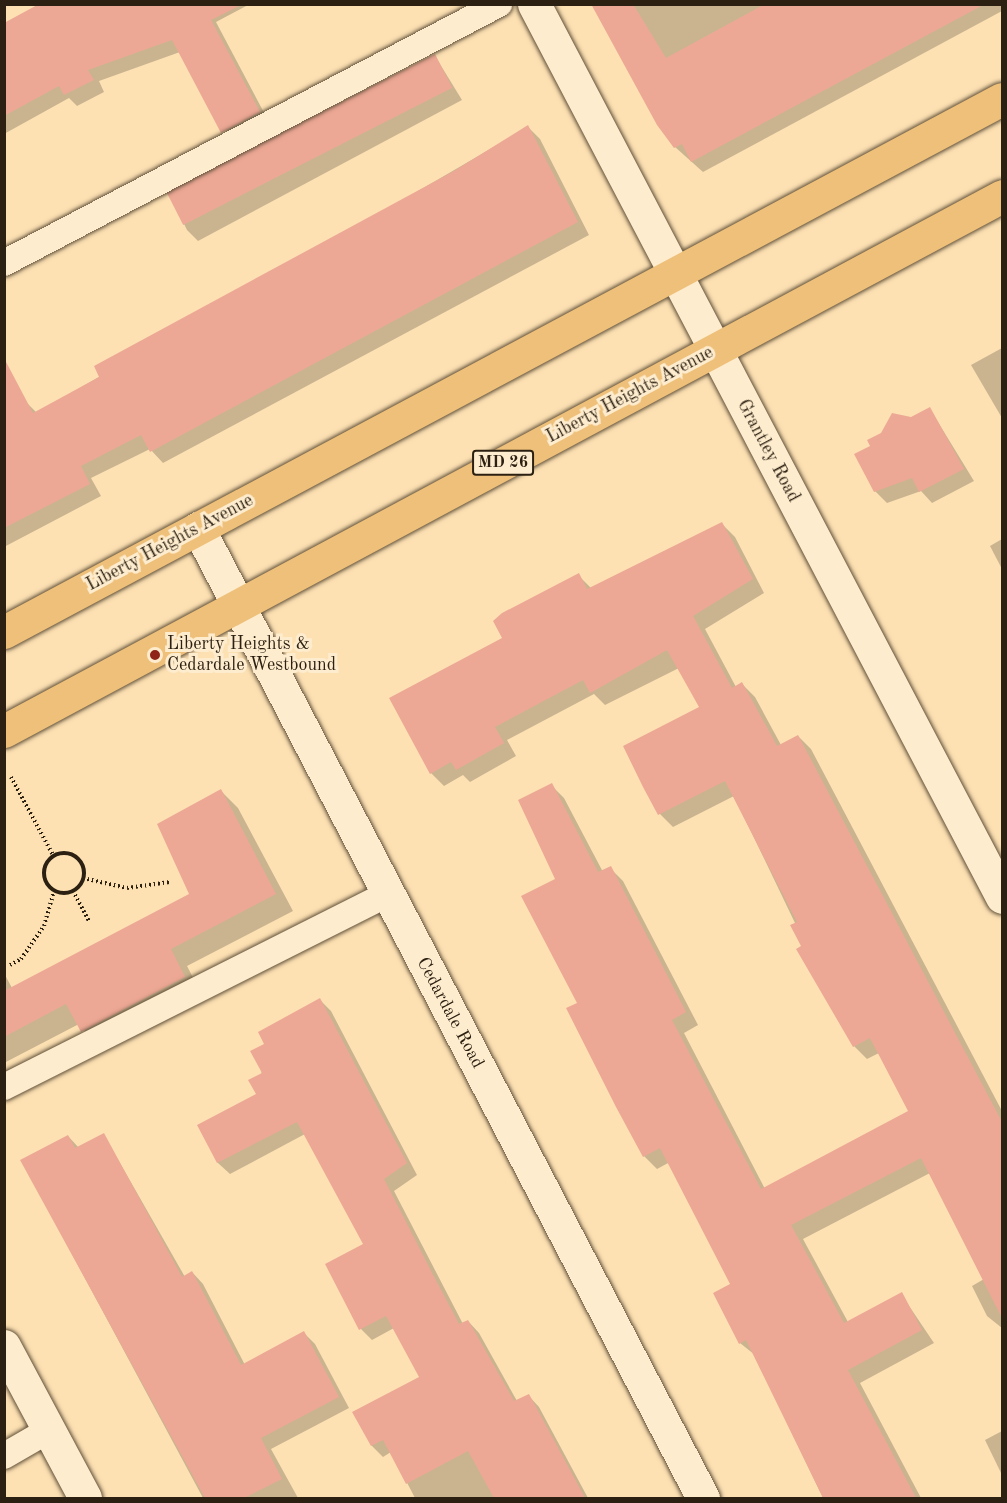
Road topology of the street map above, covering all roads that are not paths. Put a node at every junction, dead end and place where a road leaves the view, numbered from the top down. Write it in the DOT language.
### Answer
graph roads {
  1 [pos="499,4"];
  2 [pos="534,4"];
  3 [pos="1002,99"];
  4 [pos="1002,196"];
  5 [pos="4,262"];
  6 [pos="676,273"];
  7 [pos="716,349"];
  8 [pos="198,528"];
  9 [pos="238,606"];
  10 [pos="4,632"];
  11 [pos="4,731"];
  12 [pos="388,894"];
  13 [pos="1002,897"];
  14 [pos="4,1087"];
  15 [pos="4,1346"];
  16 [pos="49,1430"];
  17 [pos="4,1456"];
  18 [pos="85,1498"];
  19 [pos="703,1498"];
  1 -- 5 [label="lane"];
  2 -- 6 [label="street, Grantley Road"];
  3 -- 6 [label="main road, Liberty Heights Avenue"];
  4 -- 7 [label="main road, Liberty Heights Avenue / MD 26"];
  6 -- 7 [label="street, Grantley Road"];
  6 -- 8 [label="main road, Liberty Heights Avenue"];
  7 -- 9 [label="main road, Liberty Heights Avenue / MD 26"];
  7 -- 13 [label="street, Grantley Road"];
  8 -- 9 [label="street, Cedardale Road"];
  8 -- 10 [label="main road, Liberty Heights Avenue"];
  9 -- 11 [label="main road, Liberty Heights Avenue / MD 26"];
  9 -- 12 [label="street, Cedardale Road"];
  12 -- 14 [label="lane"];
  12 -- 19 [label="street, Cedardale Road"];
  15 -- 16 [label="street"];
  16 -- 17 [label="lane"];
  16 -- 18 [label="street"];
}
